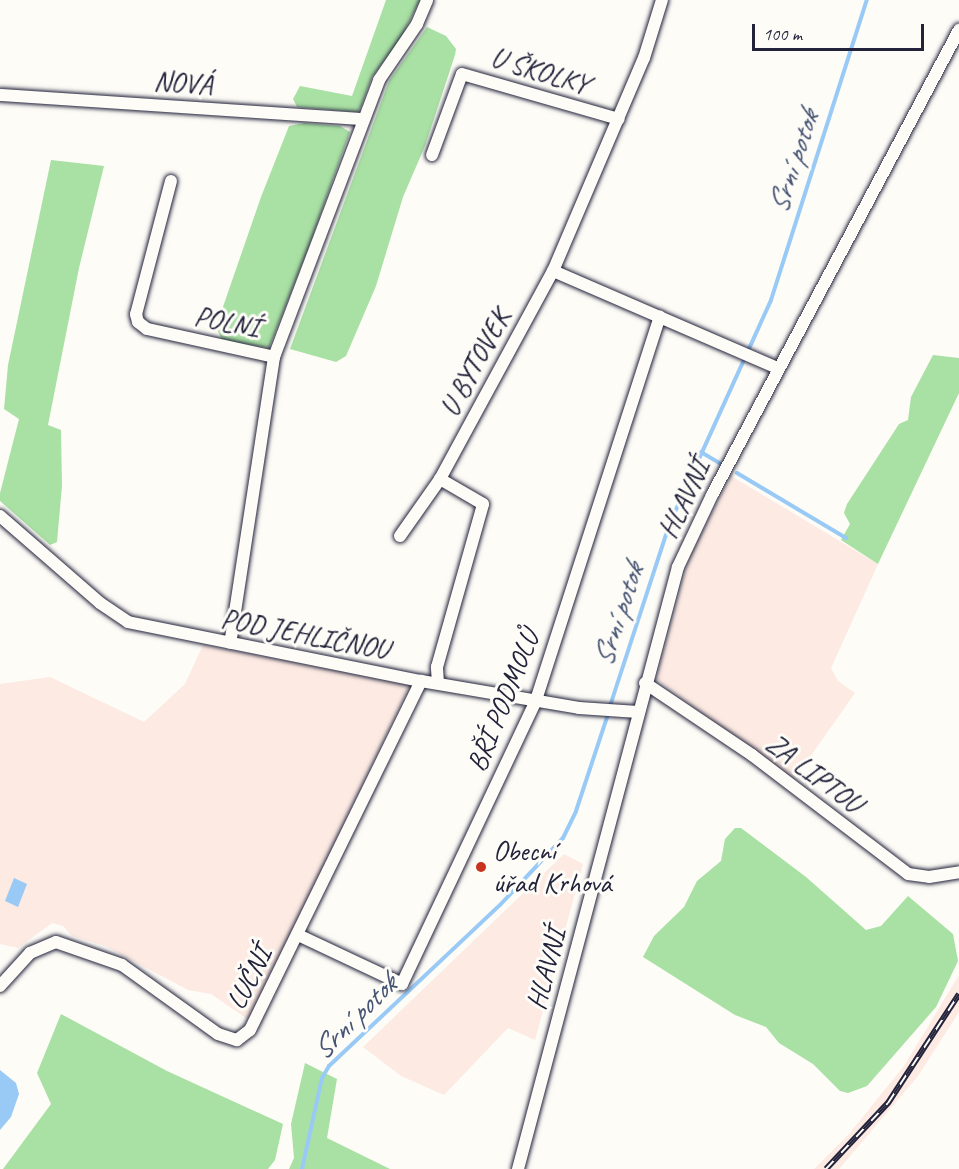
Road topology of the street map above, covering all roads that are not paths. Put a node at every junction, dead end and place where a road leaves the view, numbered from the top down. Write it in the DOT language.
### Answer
graph roads {
  1 [pos="426,0"];
  2 [pos="662,0"];
  3 [pos="959,30"];
  4 [pos="0,95"];
  5 [pos="362,119"];
  6 [pos="619,119"];
  7 [pos="432,155"];
  8 [pos="171,182"];
  9 [pos="554,271"];
  10 [pos="660,317"];
  11 [pos="273,357"];
  12 [pos="779,369"];
  13 [pos="440,479"];
  14 [pos="0,516"];
  15 [pos="400,536"];
  16 [pos="230,643"];
  17 [pos="421,681"];
  18 [pos="438,683"];
  19 [pos="645,683"];
  20 [pos="536,700"];
  21 [pos="638,712"];
  22 [pos="959,872"];
  23 [pos="298,935"];
  24 [pos="0,986"];
  25 [pos="518,1169"];
  1 -- 5 [label="street"];
  2 -- 6 [label="street, U ŠKOLKY"];
  3 -- 12 [label="street, HLAVNÍ"];
  4 -- 5 [label="street, NOVÁ"];
  5 -- 11 [label="street"];
  6 -- 7 [label="street, U ŠKOLKY"];
  6 -- 9 [label="street, U ŠKOLKY"];
  8 -- 11 [label="street, POLNÍ"];
  9 -- 10 [label="street"];
  9 -- 13 [label="street, U BYTOVEK"];
  10 -- 12 [label="street"];
  10 -- 20 [label="street, BŘÍ PODMOLŮ"];
  11 -- 16 [label="street, POLNÍ"];
  12 -- 19 [label="street, HLAVNÍ"];
  13 -- 15 [label="street, U BYTOVEK"];
  13 -- 18 [label="street"];
  14 -- 16 [label="street, POD JEHLIČNOU"];
  16 -- 17 [label="street, POD JEHLIČNOU"];
  17 -- 18 [label="street, POD JEHLIČNOU"];
  17 -- 23 [label="street, LUČNÍ"];
  18 -- 20 [label="street, POD JEHLIČNOU"];
  19 -- 21 [label="street, HLAVNÍ"];
  19 -- 22 [label="street, ZA LIPTOU"];
  20 -- 21 [label="street, POD JEHLIČNOU"];
  20 -- 23 [label="street, BŘÍ PODMOLŮ"];
  21 -- 25 [label="street, HLAVNÍ"];
  23 -- 24 [label="street, LUČNÍ"];
}
